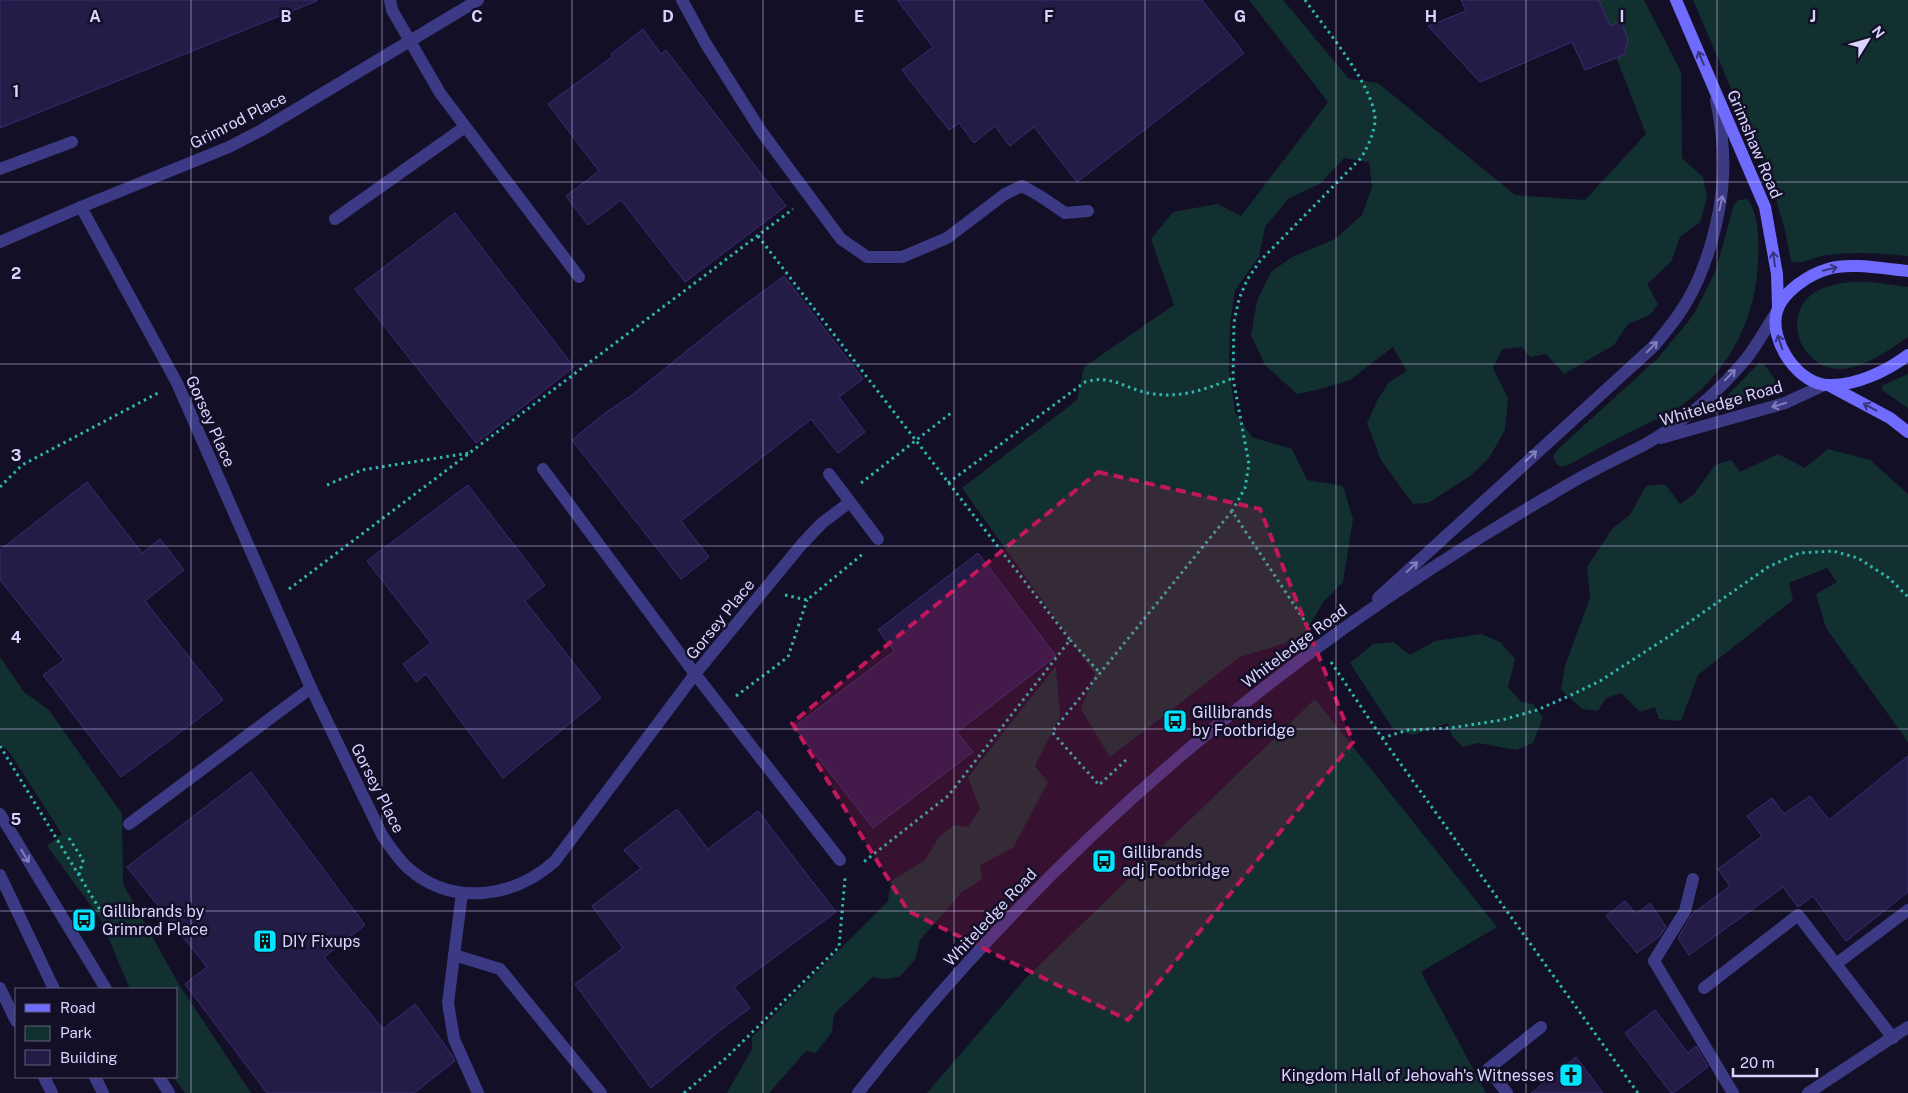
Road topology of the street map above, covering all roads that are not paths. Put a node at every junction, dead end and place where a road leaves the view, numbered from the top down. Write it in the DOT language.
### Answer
graph roads {
  1 [pos="390,0"];
  2 [pos="478,0"];
  3 [pos="682,0"];
  4 [pos="1676,0"];
  5 [pos="410,41"];
  6 [pos="1714,89"];
  7 [pos="465,127"];
  8 [pos="72,142"];
  9 [pos="0,169"];
  10 [pos="81,207"];
  11 [pos="1088,211"];
  12 [pos="335,219"];
  13 [pos="0,242"];
  14 [pos="1908,271"];
  15 [pos="579,277"];
  16 [pos="1777,310"];
  17 [pos="1908,355"];
  18 [pos="1827,385"];
  19 [pos="1908,432"];
  20 [pos="1653,440"];
  21 [pos="543,469"];
  22 [pos="829,474"];
  23 [pos="847,498"];
  24 [pos="878,539"];
  25 [pos="1350,624"];
  26 [pos="695,674"];
  27 [pos="311,688"];
  28 [pos="0,814"];
  29 [pos="129,824"];
  30 [pos="840,860"];
  31 [pos="0,875"];
  32 [pos="1693,879"];
  33 [pos="462,893"];
  34 [pos="1908,910"];
  35 [pos="454,955"];
  36 [pos="1836,964"];
  37 [pos="0,988"];
  38 [pos="54,988"];
  39 [pos="105,988"];
  40 [pos="1704,988"];
  41 [pos="15,1019"];
  42 [pos="1541,1027"];
  43 [pos="1908,1027"];
  44 [pos="1893,1038"];
  45 [pos="44,1078"];
  46 [pos="96,1078"];
  47 [pos="161,1078"];
  48 [pos="52,1093"];
  49 [pos="103,1093"];
  50 [pos="169,1093"];
  51 [pos="478,1093"];
  52 [pos="601,1093"];
  53 [pos="858,1093"];
  54 [pos="1507,1093"];
  55 [pos="1732,1093"];
  56 [pos="1808,1093"];
  1 -- 5 [label="street"];
  2 -- 5 [label="street, Grimrod Place"];
  3 -- 11 [label="street"];
  6 -- 4 [label="main road, Grimshaw Road, one-way"];
  5 -- 7 [label="street"];
  5 -- 10 [label="street, Grimrod Place"];
  16 -- 6 [label="main road, Grimshaw Road, one-way"];
  25 -- 6 [label="street, one-way"];
  7 -- 12 [label="street"];
  7 -- 15 [label="street"];
  8 -- 9 [label="street"];
  10 -- 13 [label="street, Grimrod Place"];
  10 -- 27 [label="street, Gorsey Place"];
  16 -- 14 [label="main road, one-way"];
  18 -- 16 [label="main road, Grimshaw Road, one-way"];
  20 -- 16 [label="street, Whiteledge Road, one-way"];
  17 -- 18 [label="main road"];
  19 -- 18 [label="main road, one-way"];
  18 -- 20 [label="street, Whiteledge Road, one-way"];
  20 -- 25 [label="street, Whiteledge Road"];
  21 -- 26 [label="street"];
  22 -- 23 [label="street"];
  23 -- 24 [label="street"];
  23 -- 26 [label="street, Gorsey Place"];
  25 -- 53 [label="street, Whiteledge Road"];
  26 -- 30 [label="street"];
  26 -- 33 [label="street, Gorsey Place"];
  27 -- 29 [label="street"];
  27 -- 33 [label="street, Gorsey Place"];
  28 -- 39 [label="street, one-way"];
  31 -- 38 [label="street"];
  32 -- 55 [label="street"];
  33 -- 35 [label="street"];
  34 -- 36 [label="street"];
  35 -- 51 [label="street"];
  35 -- 52 [label="street"];
  36 -- 40 [label="street"];
  36 -- 44 [label="street"];
  37 -- 41 [label="street"];
  42 -- 54 [label="street"];
  43 -- 44 [label="street"];
  44 -- 56 [label="street"];
  45 -- 48 [label="street"];
  46 -- 49 [label="street"];
  47 -- 50 [label="street"];
}
